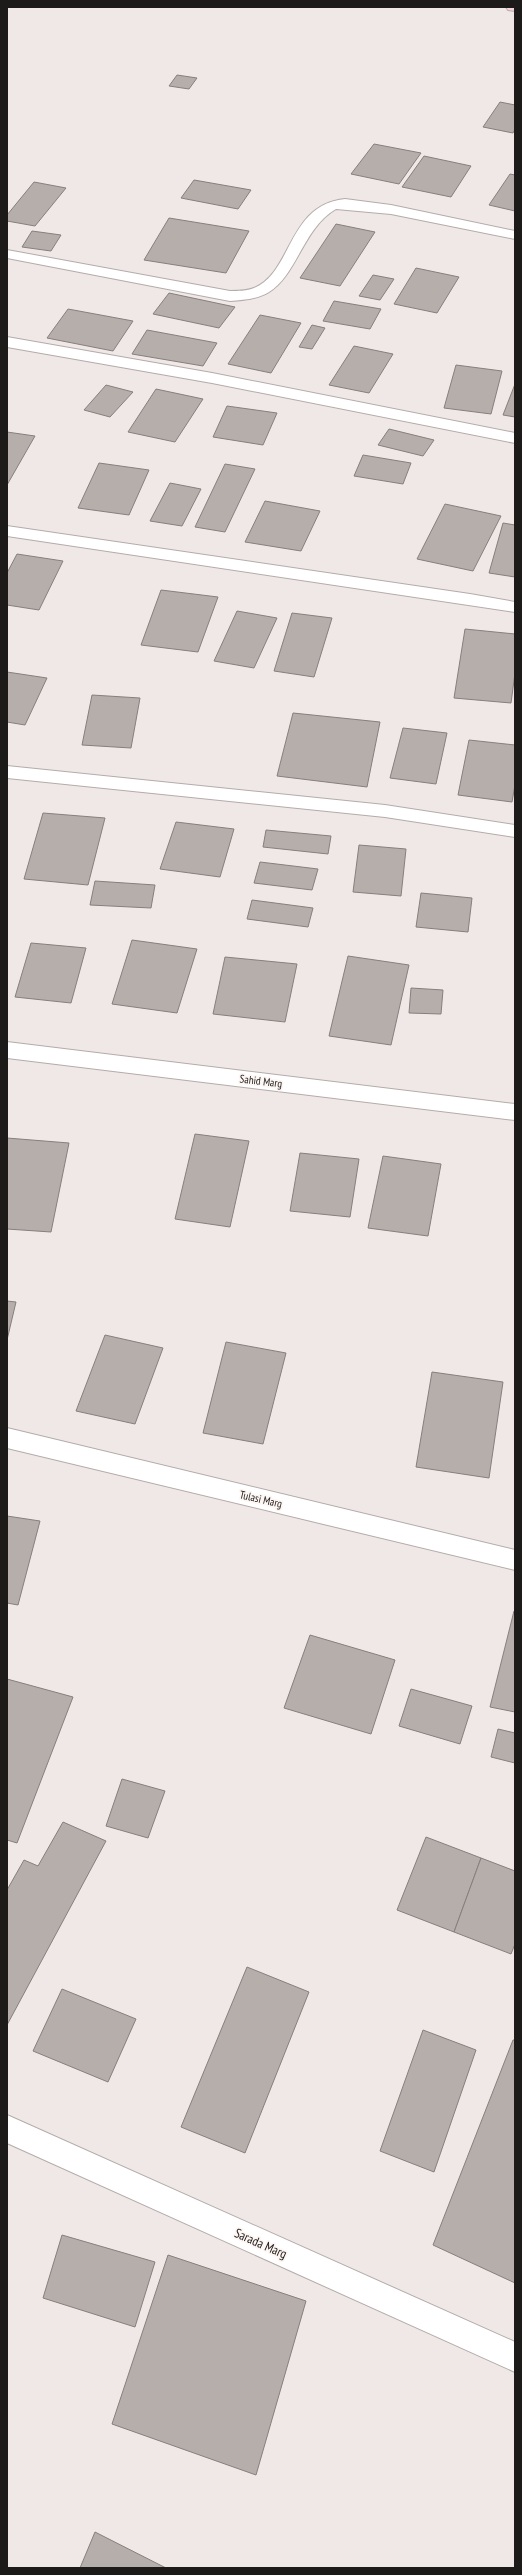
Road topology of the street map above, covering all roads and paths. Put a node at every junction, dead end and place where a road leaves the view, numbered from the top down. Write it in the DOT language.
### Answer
graph roads {
  1 [pos="515,236"];
  2 [pos="7,254"];
  3 [pos="7,342"];
  4 [pos="515,438"];
  5 [pos="7,532"];
  6 [pos="515,607"];
  7 [pos="7,772"];
  8 [pos="515,831"];
  9 [pos="7,1050"];
  10 [pos="515,1112"];
  11 [pos="7,1438"];
  12 [pos="515,1560"];
  13 [pos="7,2129"];
  14 [pos="515,2357"];
  1 -- 2 [label="street"];
  3 -- 4 [label="street"];
  5 -- 6 [label="street"];
  7 -- 8 [label="street"];
  9 -- 10 [label="street, Sahid Marg"];
  11 -- 12 [label="street, Tulasi Marg"];
  13 -- 14 [label="street, Sarada Marg"];
}
